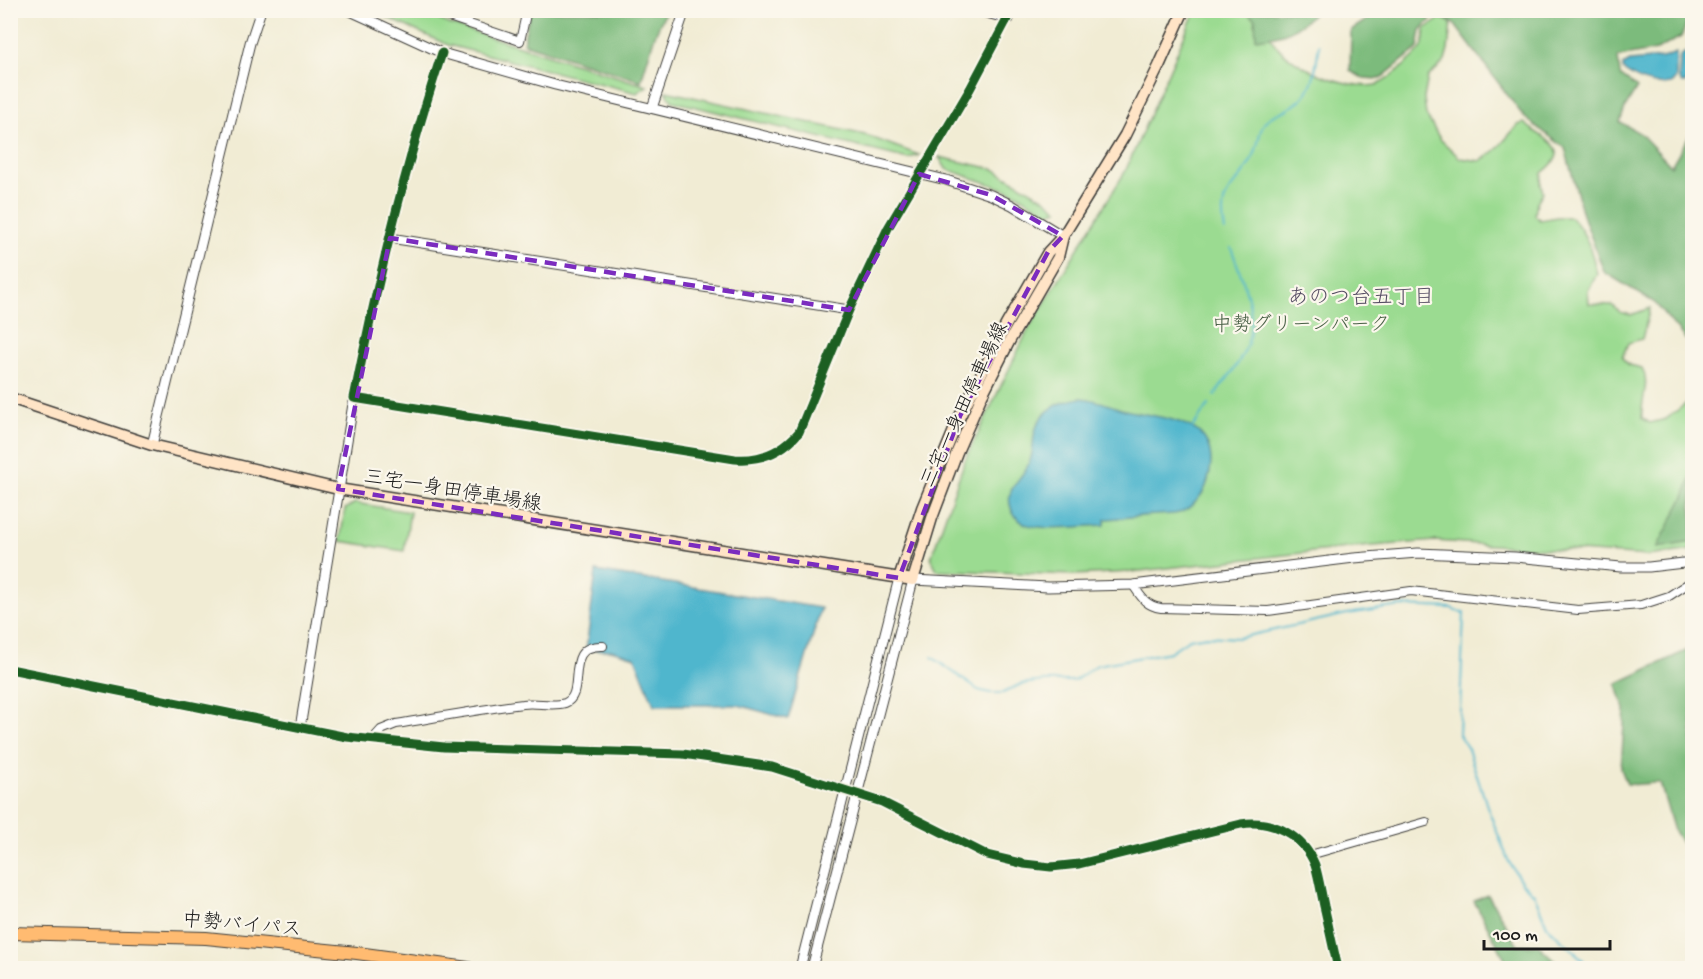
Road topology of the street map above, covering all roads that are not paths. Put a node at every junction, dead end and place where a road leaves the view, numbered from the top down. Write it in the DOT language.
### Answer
graph roads {
  1 [pos="261,10"];
  2 [pos="348,10"];
  3 [pos="428,10"];
  4 [pos="527,10"];
  5 [pos="685,10"];
  6 [pos="975,10"];
  7 [pos="1184,10"];
  8 [pos="1011,15"];
  9 [pos="442,54"];
  10 [pos="652,108"];
  11 [pos="919,174"];
  12 [pos="1063,236"];
  13 [pos="390,238"];
  14 [pos="849,310"];
  15 [pos="10,398"];
  16 [pos="354,398"];
  17 [pos="152,445"];
  18 [pos="338,489"];
  19 [pos="1692,562"];
  20 [pos="899,578"];
  21 [pos="913,580"];
  22 [pos="1692,581"];
  23 [pos="1133,585"];
  24 [pos="603,646"];
  25 [pos="10,669"];
  26 [pos="300,728"];
  27 [pos="372,740"];
  28 [pos="846,789"];
  29 [pos="857,793"];
  30 [pos="1426,822"];
  31 [pos="1310,855"];
  32 [pos="10,933"];
  33 [pos="468,969"];
  34 [pos="800,969"];
  35 [pos="812,969"];
  36 [pos="1338,969"];
  1 -- 17 [label="street"];
  2 -- 9 [label="street"];
  3 -- 4 [label="street"];
  5 -- 10 [label="street"];
  6 -- 8 [label="street"];
  7 -- 12 [label="main road, 三宅一身田停車場線"];
  8 -- 11 [label="street"];
  9 -- 10 [label="street"];
  9 -- 13 [label="street"];
  10 -- 11 [label="street"];
  11 -- 12 [label="street"];
  11 -- 14 [label="street"];
  12 -- 20 [label="main road, 三宅一身田停車場線"];
  12 -- 21 [label="main road, 三宅一身田停車場線"];
  13 -- 14 [label="street"];
  13 -- 16 [label="street"];
  14 -- 16 [label="street"];
  15 -- 17 [label="main road, 三宅一身田停車場線"];
  16 -- 18 [label="street"];
  17 -- 18 [label="main road, 三宅一身田停車場線"];
  18 -- 20 [label="main road, 三宅一身田停車場線"];
  18 -- 26 [label="street"];
  19 -- 23 [label="street"];
  20 -- 21 [label="main road, 三宅一身田停車場線"];
  20 -- 28 [label="street"];
  21 -- 23 [label="street"];
  21 -- 29 [label="street"];
  22 -- 23 [label="street"];
  24 -- 27 [label="street"];
  25 -- 26 [label="street"];
  26 -- 27 [label="street"];
  27 -- 28 [label="street"];
  28 -- 29 [label="street"];
  28 -- 34 [label="street"];
  29 -- 31 [label="street"];
  29 -- 35 [label="street"];
  30 -- 31 [label="street"];
  31 -- 36 [label="street"];
  32 -- 33 [label="highway, 中勢バイパス"];
}
